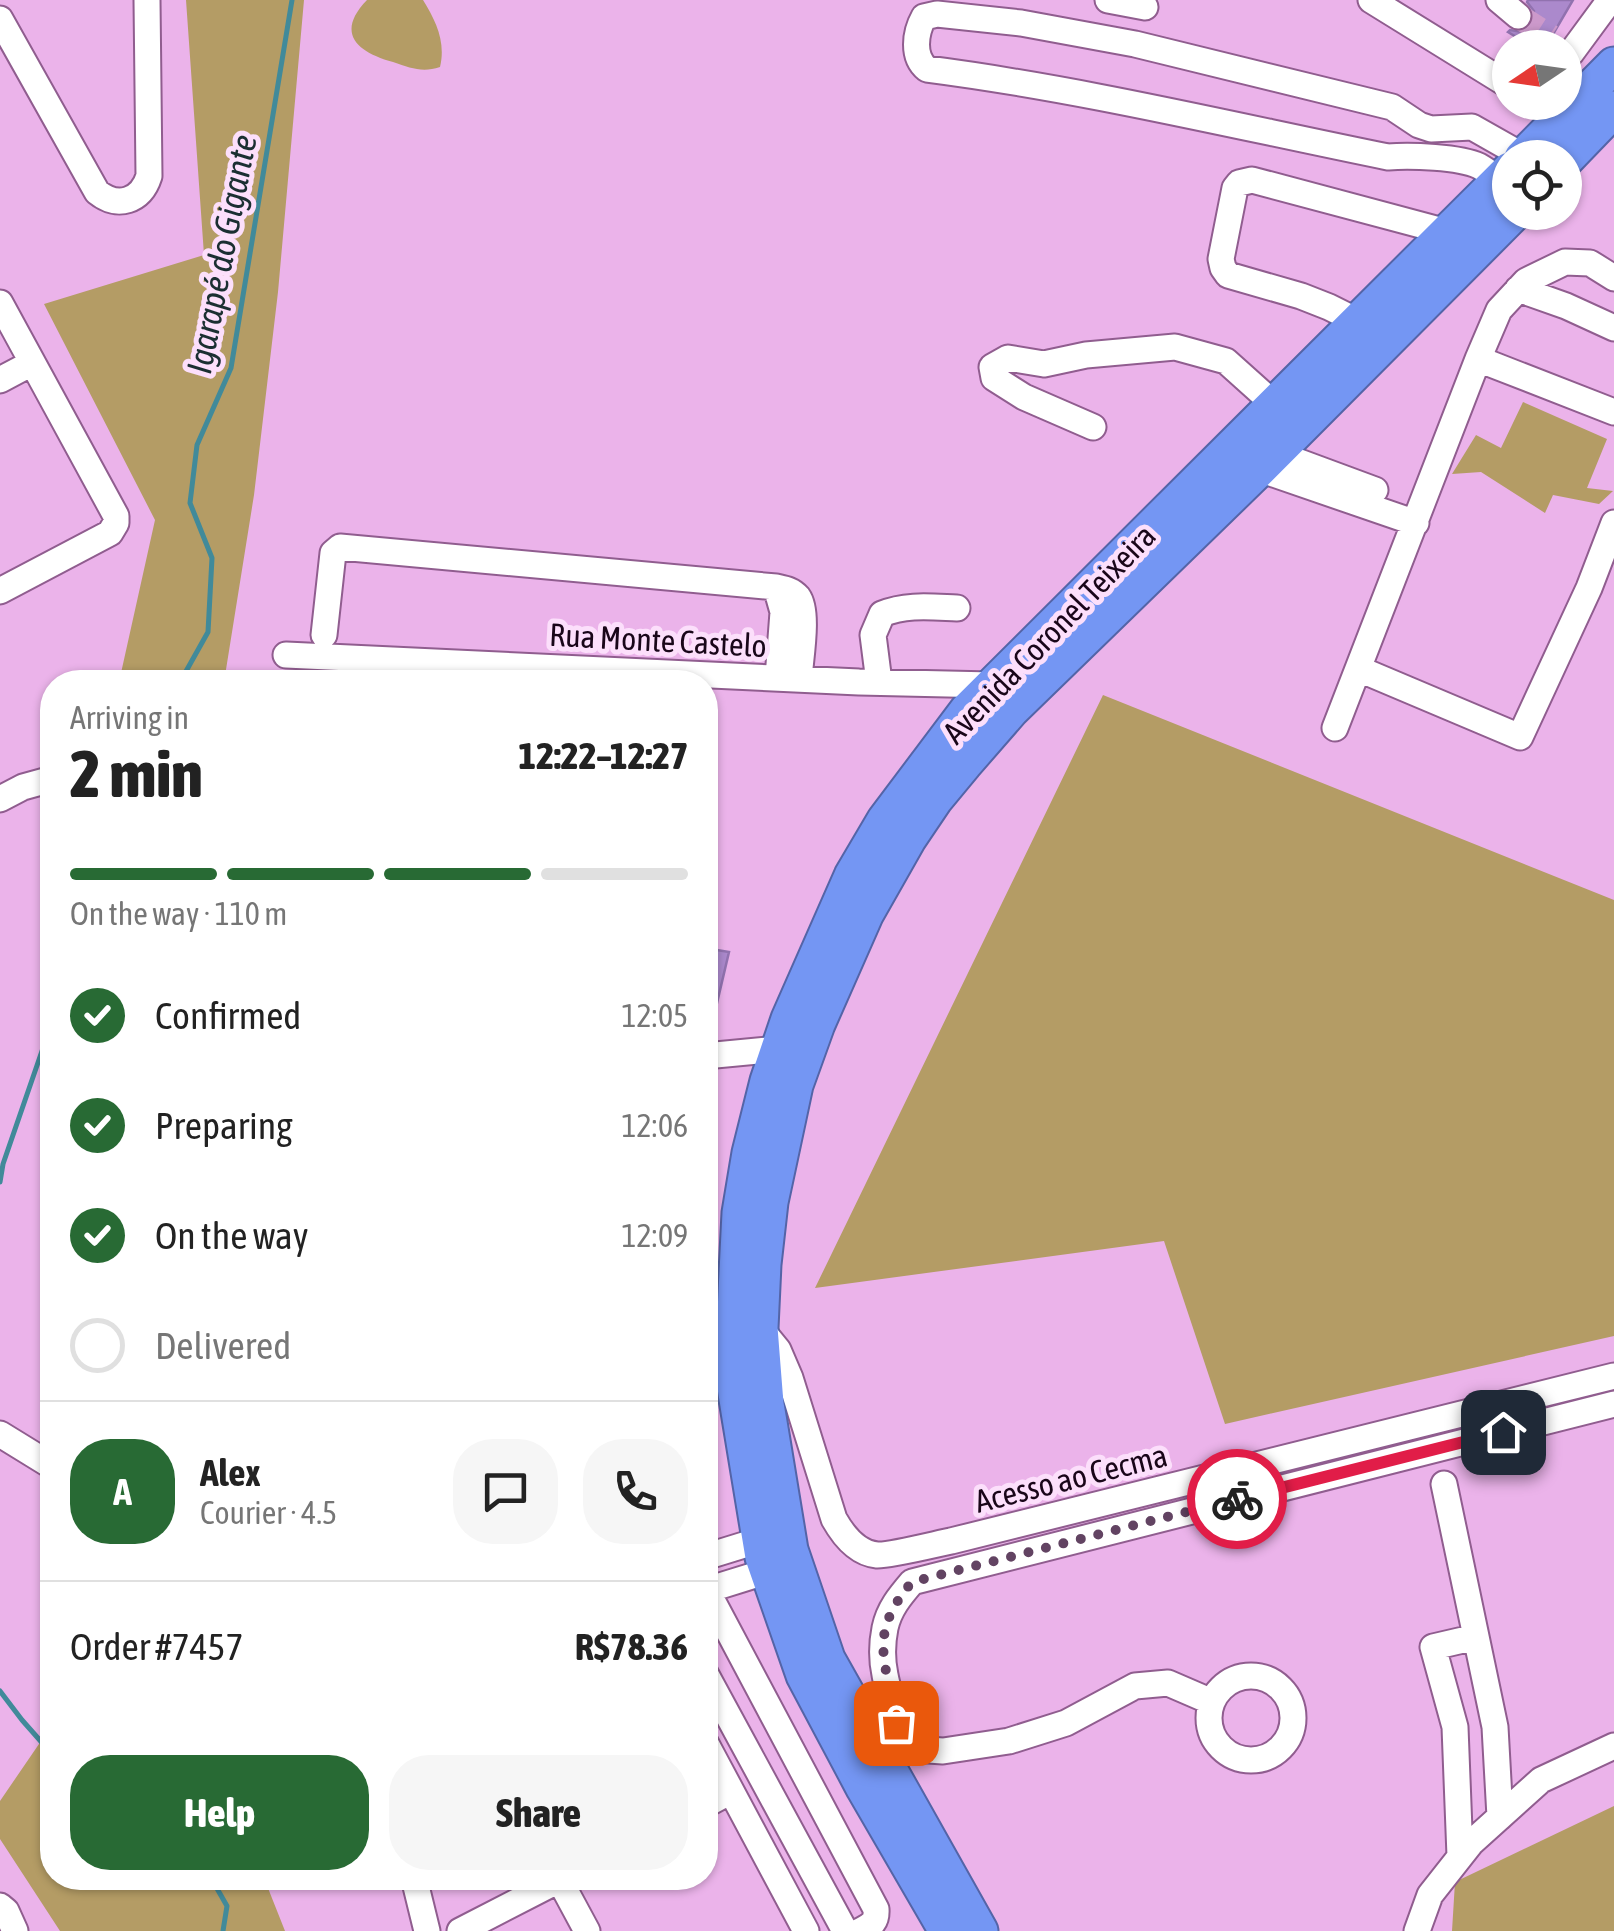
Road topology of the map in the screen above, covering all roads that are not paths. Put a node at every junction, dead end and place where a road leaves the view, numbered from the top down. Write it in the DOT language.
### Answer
graph roads {
  1 [pos="148,0"];
  2 [pos="1108,0"];
  3 [pos="1371,0"];
  4 [pos="1612,0"];
  5 [pos="1146,8"];
  6 [pos="0,19"];
  7 [pos="1580,30"];
  8 [pos="1582,62"];
  9 [pos="1492,75"];
  10 [pos="1609,85"];
  11 [pos="1582,97"];
  12 [pos="1577,140"];
  13 [pos="1514,166"];
  14 [pos="1492,187"];
  15 [pos="1497,230"];
  16 [pos="1446,232"];
  17 [pos="1614,278"];
  18 [pos="1518,290"];
  19 [pos="0,303"];
  20 [pos="1358,322"];
  21 [pos="1614,328"];
  22 [pos="1086,355"];
  23 [pos="1478,359"];
  24 [pos="32,364"];
  25 [pos="0,380"];
  26 [pos="1024,397"];
  27 [pos="1275,406"];
  28 [pos="1614,412"];
  29 [pos="1093,427"];
  30 [pos="1267,461"];
  31 [pos="1419,515"];
  32 [pos="1614,523"];
  33 [pos="1589,588"];
  34 [pos="0,591"];
  35 [pos="1614,598"];
  36 [pos="957,608"];
  37 [pos="323,646"];
  38 [pos="286,655"];
  39 [pos="662,670"];
  40 [pos="1359,670"];
  41 [pos="718,674"];
  42 [pos="789,679"];
  43 [pos="879,682"];
  44 [pos="992,685"];
  45 [pos="1335,728"];
  46 [pos="40,782"];
  47 [pos="0,800"];
  48 [pos="778,1049"];
  49 [pos="718,1055"];
  50 [pos="760,1328"];
  51 [pos="1614,1376"];
  52 [pos="1614,1404"];
  53 [pos="0,1434"];
  54 [pos="40,1459"];
  55 [pos="1444,1484"];
  56 [pos="950,1541"];
  57 [pos="764,1556"];
  58 [pos="718,1557"];
  59 [pos="959,1569"];
  60 [pos="718,1582"];
  61 [pos="718,1612"];
  62 [pos="1476,1638"];
  63 [pos="718,1697"];
  64 [pos="1212,1702"];
  65 [pos="1490,1703"];
  66 [pos="1452,1715"];
  67 [pos="777,1723"];
  68 [pos="742,1741"];
  69 [pos="1614,1746"];
  70 [pos="718,1766"];
  71 [pos="884,1770"];
  72 [pos="732,1792"];
  73 [pos="718,1799"];
  74 [pos="1500,1817"];
  75 [pos="1460,1856"];
  76 [pos="417,1890"];
  77 [pos="538,1890"];
  78 [pos="567,1890"];
  79 [pos="426,1931"];
  80 [pos="460,1931"];
  81 [pos="587,1931"];
  82 [pos="806,1931"];
  83 [pos="844,1931"];
  84 [pos="860,1931"];
  85 [pos="947,1931"];
  86 [pos="980,1931"];
  87 [pos="1416,1931"];
  1 -- 6 [label="street"];
  2 -- 5 [label="street"];
  3 -- 9 [label="street"];
  4 -- 7 [label="street"];
  8 -- 10 [label="street"];
  10 -- 11 [label="highway, Avenida Coronel Teixeira"];
  10 -- 12 [label="highway"];
  13 -- 13 [label="street"];
  14 -- 16 [label="highway, Avenida Coronel Teixeira"];
  15 -- 30 [label="highway, Avenida Coronel Teixeira"];
  16 -- 20 [label="highway, Avenida Coronel Teixeira"];
  16 -- 20 [label="street"];
  17 -- 18 [label="street"];
  18 -- 21 [label="street"];
  18 -- 23 [label="street"];
  19 -- 24 [label="street"];
  20 -- 27 [label="highway, Avenida Coronel Teixeira"];
  22 -- 26 [label="street"];
  22 -- 26 [label="street"];
  22 -- 27 [label="street"];
  23 -- 28 [label="street"];
  23 -- 31 [label="street"];
  24 -- 25 [label="street"];
  24 -- 34 [label="street"];
  26 -- 29 [label="street"];
  27 -- 44 [label="highway, Avenida Coronel Teixeira"];
  30 -- 31 [label="street"];
  30 -- 50 [label="highway, Avenida Coronel Teixeira"];
  31 -- 40 [label="street"];
  32 -- 33 [label="street"];
  33 -- 35 [label="street"];
  33 -- 40 [label="street"];
  36 -- 43 [label="street"];
  37 -- 38 [label="street, Rua Monte Castelo"];
  37 -- 39 [label="street, Rua Monte Castelo"];
  37 -- 42 [label="street"];
  40 -- 45 [label="street"];
  41 -- 42 [label="street, Rua Monte Castelo"];
  42 -- 43 [label="street, Rua Monte Castelo"];
  43 -- 44 [label="street, Rua Monte Castelo"];
  44 -- 48 [label="highway, Avenida Coronel Teixeira"];
  46 -- 47 [label="street"];
  48 -- 49 [label="street"];
  48 -- 57 [label="highway, Avenida Coronel Teixeira"];
  50 -- 56 [label="street, Acesso ao Cecma"];
  50 -- 71 [label="highway, Avenida Coronel Teixeira"];
  51 -- 56 [label="street, Acesso ao Cecma"];
  52 -- 59 [label="street, Acesso ao Cecma"];
  53 -- 54 [label="street"];
  55 -- 62 [label="street"];
  56 -- 59 [label="street, Acesso ao Cecma"];
  57 -- 58 [label="street"];
  57 -- 60 [label="street"];
  57 -- 71 [label="highway, Avenida Coronel Teixeira"];
  59 -- 71 [label="street, Acesso ao Cecma"];
  61 -- 67 [label="street"];
  62 -- 65 [label="street"];
  62 -- 66 [label="street"];
  63 -- 68 [label="street"];
  64 -- 71 [label="street"];
  65 -- 66 [label="street"];
  65 -- 74 [label="street"];
  66 -- 75 [label="street"];
  67 -- 68 [label="street"];
  67 -- 84 [label="street"];
  68 -- 83 [label="street"];
  69 -- 74 [label="street"];
  70 -- 72 [label="street"];
  71 -- 85 [label="highway, Avenida Coronel Teixeira"];
  71 -- 86 [label="highway, Avenida Coronel Teixeira"];
  72 -- 73 [label="street"];
  72 -- 82 [label="street"];
  74 -- 75 [label="street"];
  75 -- 87 [label="street"];
  76 -- 79 [label="street"];
  77 -- 80 [label="street"];
  78 -- 81 [label="street"];
}
